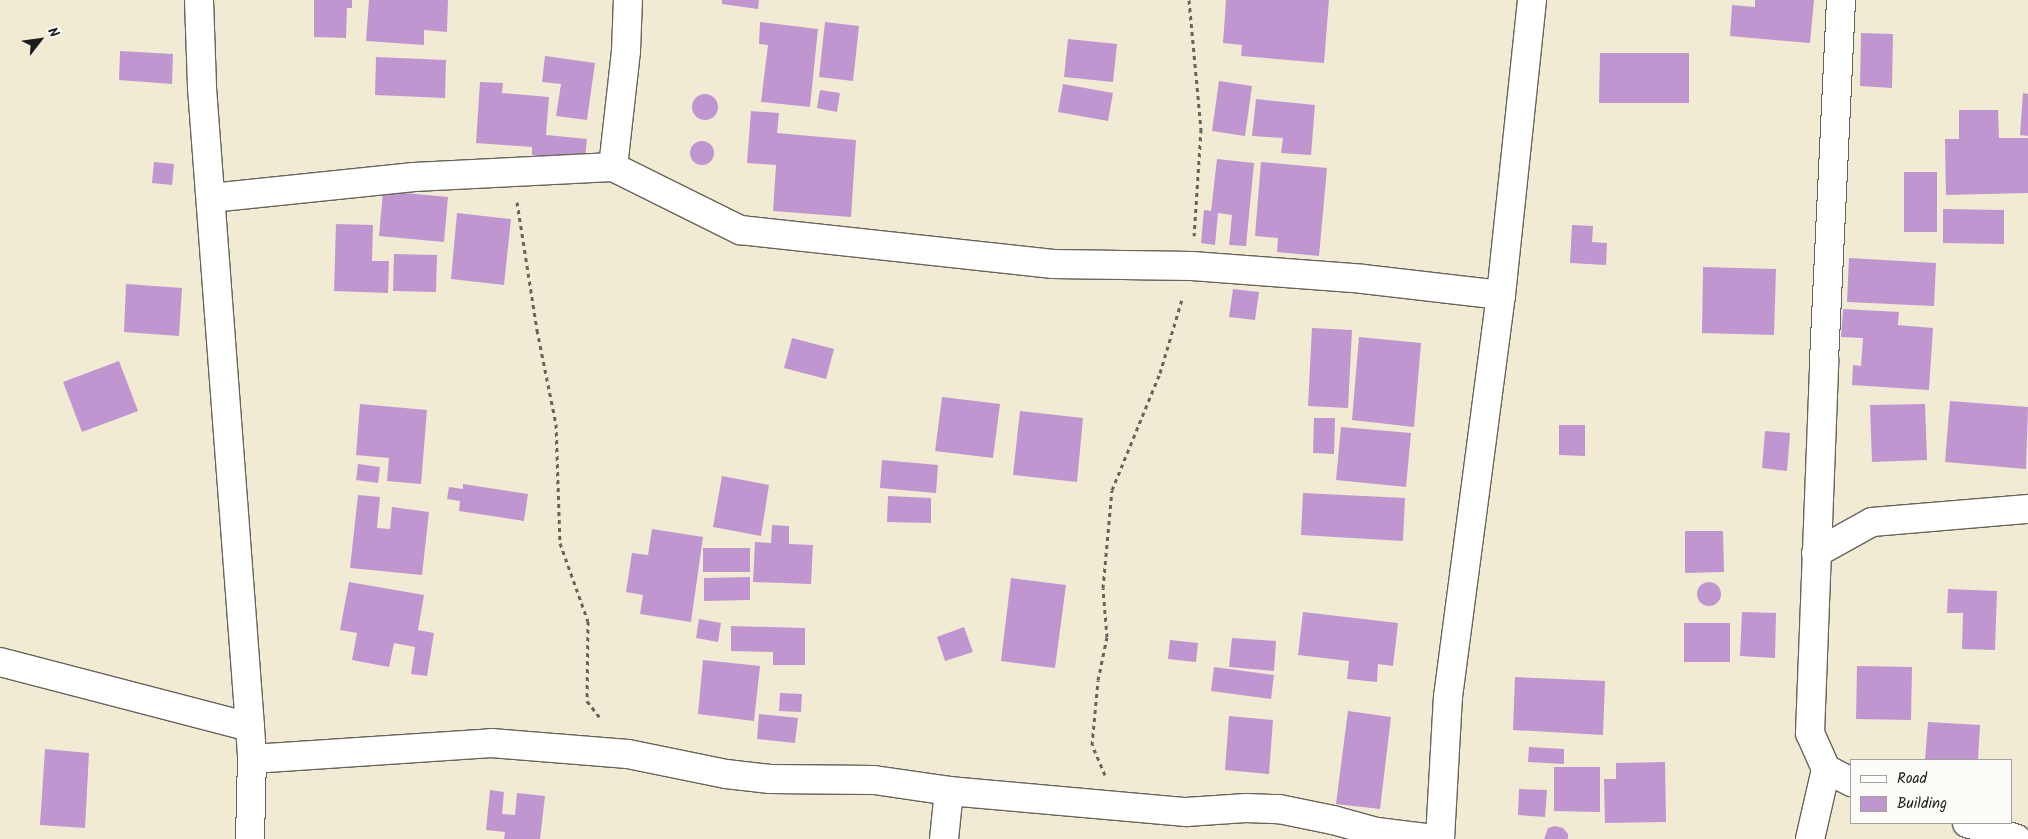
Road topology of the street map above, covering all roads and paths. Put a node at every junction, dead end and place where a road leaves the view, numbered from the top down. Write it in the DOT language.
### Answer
graph roads {
  1 [pos="199,0"];
  2 [pos="628,0"];
  3 [pos="1189,0"];
  4 [pos="1532,0"];
  5 [pos="1841,0"];
  6 [pos="612,167"];
  7 [pos="512,172"];
  8 [pos="211,198"];
  9 [pos="1192,266"];
  10 [pos="1501,296"];
  11 [pos="2028,509"];
  12 [pos="1816,552"];
  13 [pos="0,662"];
  14 [pos="250,727"];
  15 [pos="628,754"];
  16 [pos="252,759"];
  17 [pos="1826,769"];
  18 [pos="1850,781"];
  19 [pos="949,791"];
  20 [pos="1118,806"];
  21 [pos="1969,824"];
  22 [pos="250,839"];
  23 [pos="944,839"];
  24 [pos="1434,839"];
  25 [pos="1440,839"];
  26 [pos="1810,839"];
  27 [pos="2017,839"];
  1 -- 8 [label="street"];
  2 -- 6 [label="street"];
  3 -- 9 [label="path"];
  4 -- 10 [label="street"];
  5 -- 12 [label="street"];
  6 -- 7 [label="street"];
  6 -- 9 [label="street"];
  7 -- 8 [label="street"];
  7 -- 15 [label="path"];
  8 -- 14 [label="street"];
  9 -- 10 [label="street"];
  9 -- 20 [label="path"];
  10 -- 25 [label="street"];
  11 -- 12 [label="street"];
  12 -- 17 [label="street"];
  13 -- 14 [label="street"];
  14 -- 16 [label="street"];
  15 -- 16 [label="street"];
  15 -- 19 [label="street"];
  16 -- 22 [label="street"];
  17 -- 18 [label="street"];
  17 -- 26 [label="street"];
  19 -- 20 [label="street"];
  19 -- 23 [label="street"];
  20 -- 24 [label="street"];
  21 -- 27 [label="street"];
}
